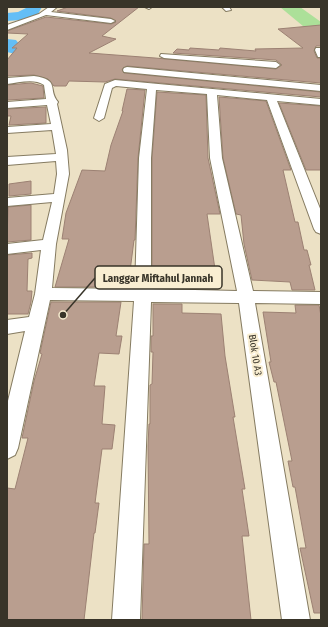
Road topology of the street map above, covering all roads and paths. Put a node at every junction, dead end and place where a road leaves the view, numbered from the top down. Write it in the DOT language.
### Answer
graph roads {
  1 [pos="54,7"];
  2 [pos="45,13"];
  3 [pos="111,21"];
  4 [pos="7,28"];
  5 [pos="272,53"];
  6 [pos="164,56"];
  7 [pos="127,70"];
  8 [pos="279,75"];
  9 [pos="7,81"];
  10 [pos="152,87"];
  11 [pos="321,88"];
  12 [pos="212,91"];
  13 [pos="271,97"];
  14 [pos="53,102"];
  15 [pos="321,102"];
  16 [pos="7,105"];
  17 [pos="100,118"];
  18 [pos="56,127"];
  19 [pos="7,130"];
  20 [pos="62,156"];
  21 [pos="7,161"];
  22 [pos="59,197"];
  23 [pos="7,202"];
  24 [pos="321,229"];
  25 [pos="50,244"];
  26 [pos="7,249"];
  27 [pos="43,294"];
  28 [pos="143,297"];
  29 [pos="246,297"];
  30 [pos="321,298"];
  31 [pos="36,323"];
  32 [pos="7,327"];
  33 [pos="8,441"];
  34 [pos="126,620"];
  35 [pos="296,620"];
  1 -- 2 [label="street"];
  2 -- 3 [label="street"];
  2 -- 4 [label="street"];
  5 -- 8 [label="street"];
  6 -- 8 [label="street"];
  7 -- 8 [label="street"];
  8 -- 11 [label="street"];
  9 -- 14 [label="street"];
  10 -- 12 [label="street"];
  10 -- 17 [label="street"];
  10 -- 28 [label="street"];
  12 -- 13 [label="street"];
  12 -- 29 [label="street, Blok 10 A3"];
  13 -- 15 [label="street"];
  13 -- 24 [label="street"];
  14 -- 16 [label="street"];
  14 -- 18 [label="street"];
  18 -- 19 [label="street"];
  18 -- 20 [label="street"];
  20 -- 21 [label="street"];
  20 -- 22 [label="street"];
  22 -- 23 [label="street"];
  22 -- 25 [label="street"];
  25 -- 26 [label="street"];
  25 -- 27 [label="street"];
  27 -- 28 [label="street"];
  27 -- 31 [label="street"];
  28 -- 29 [label="street"];
  28 -- 34 [label="street"];
  29 -- 30 [label="street"];
  29 -- 35 [label="street, Blok 10 A3"];
  31 -- 32 [label="street"];
  31 -- 33 [label="street"];
}
